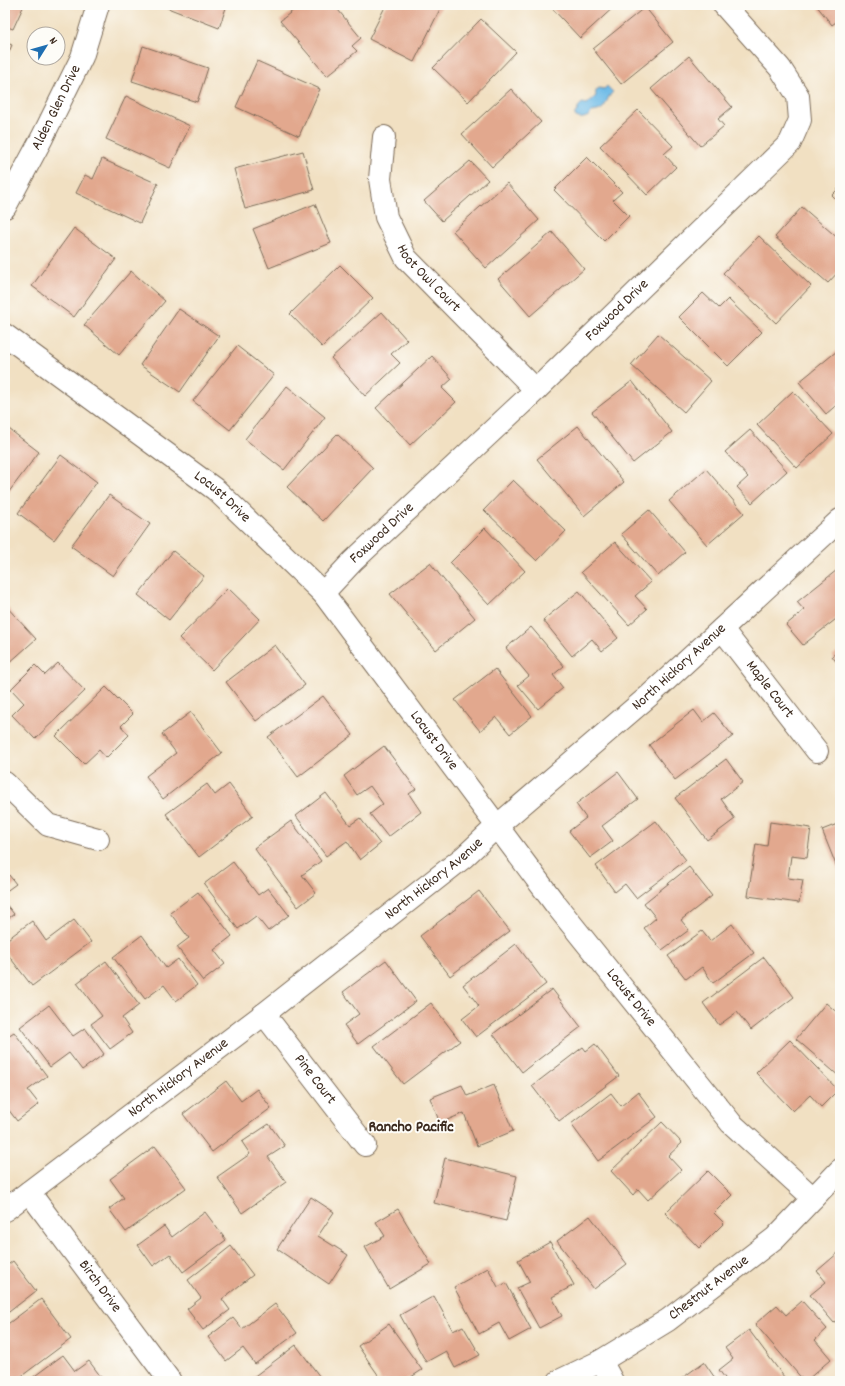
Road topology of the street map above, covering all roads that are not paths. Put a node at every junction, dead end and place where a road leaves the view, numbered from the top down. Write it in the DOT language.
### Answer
graph roads {
  1 [pos="98,5"];
  2 [pos="724,5"];
  3 [pos="384,137"];
  4 [pos="5,207"];
  5 [pos="5,335"];
  6 [pos="536,390"];
  7 [pos="840,520"];
  8 [pos="323,593"];
  9 [pos="722,630"];
  10 [pos="816,751"];
  11 [pos="5,783"];
  12 [pos="497,826"];
  13 [pos="98,839"];
  14 [pos="264,1014"];
  15 [pos="365,1145"];
  16 [pos="840,1170"];
  17 [pos="29,1192"];
  18 [pos="813,1198"];
  19 [pos="5,1210"];
  20 [pos="601,1361"];
  21 [pos="170,1381"];
  22 [pos="559,1381"];
  23 [pos="612,1381"];
  1 -- 4 [label="street, Alden Glen Drive"];
  2 -- 6 [label="street, Foxwood Drive"];
  3 -- 6 [label="street, Hoot Owl Court"];
  5 -- 8 [label="street, Locust Drive"];
  6 -- 8 [label="street, Foxwood Drive"];
  7 -- 9 [label="street, North Hickory Avenue"];
  8 -- 12 [label="street, Locust Drive"];
  9 -- 10 [label="street, Maple Court"];
  9 -- 12 [label="street, North Hickory Avenue"];
  11 -- 13 [label="street"];
  12 -- 14 [label="street, North Hickory Avenue"];
  12 -- 18 [label="street, Locust Drive"];
  14 -- 15 [label="street, Pine Court"];
  14 -- 17 [label="street, North Hickory Avenue"];
  16 -- 18 [label="street, Chestnut Avenue"];
  17 -- 19 [label="street, North Hickory Avenue"];
  17 -- 21 [label="street, Birch Drive"];
  18 -- 20 [label="street, Chestnut Avenue"];
  20 -- 22 [label="street, Chestnut Avenue"];
  20 -- 23 [label="street"];
}
